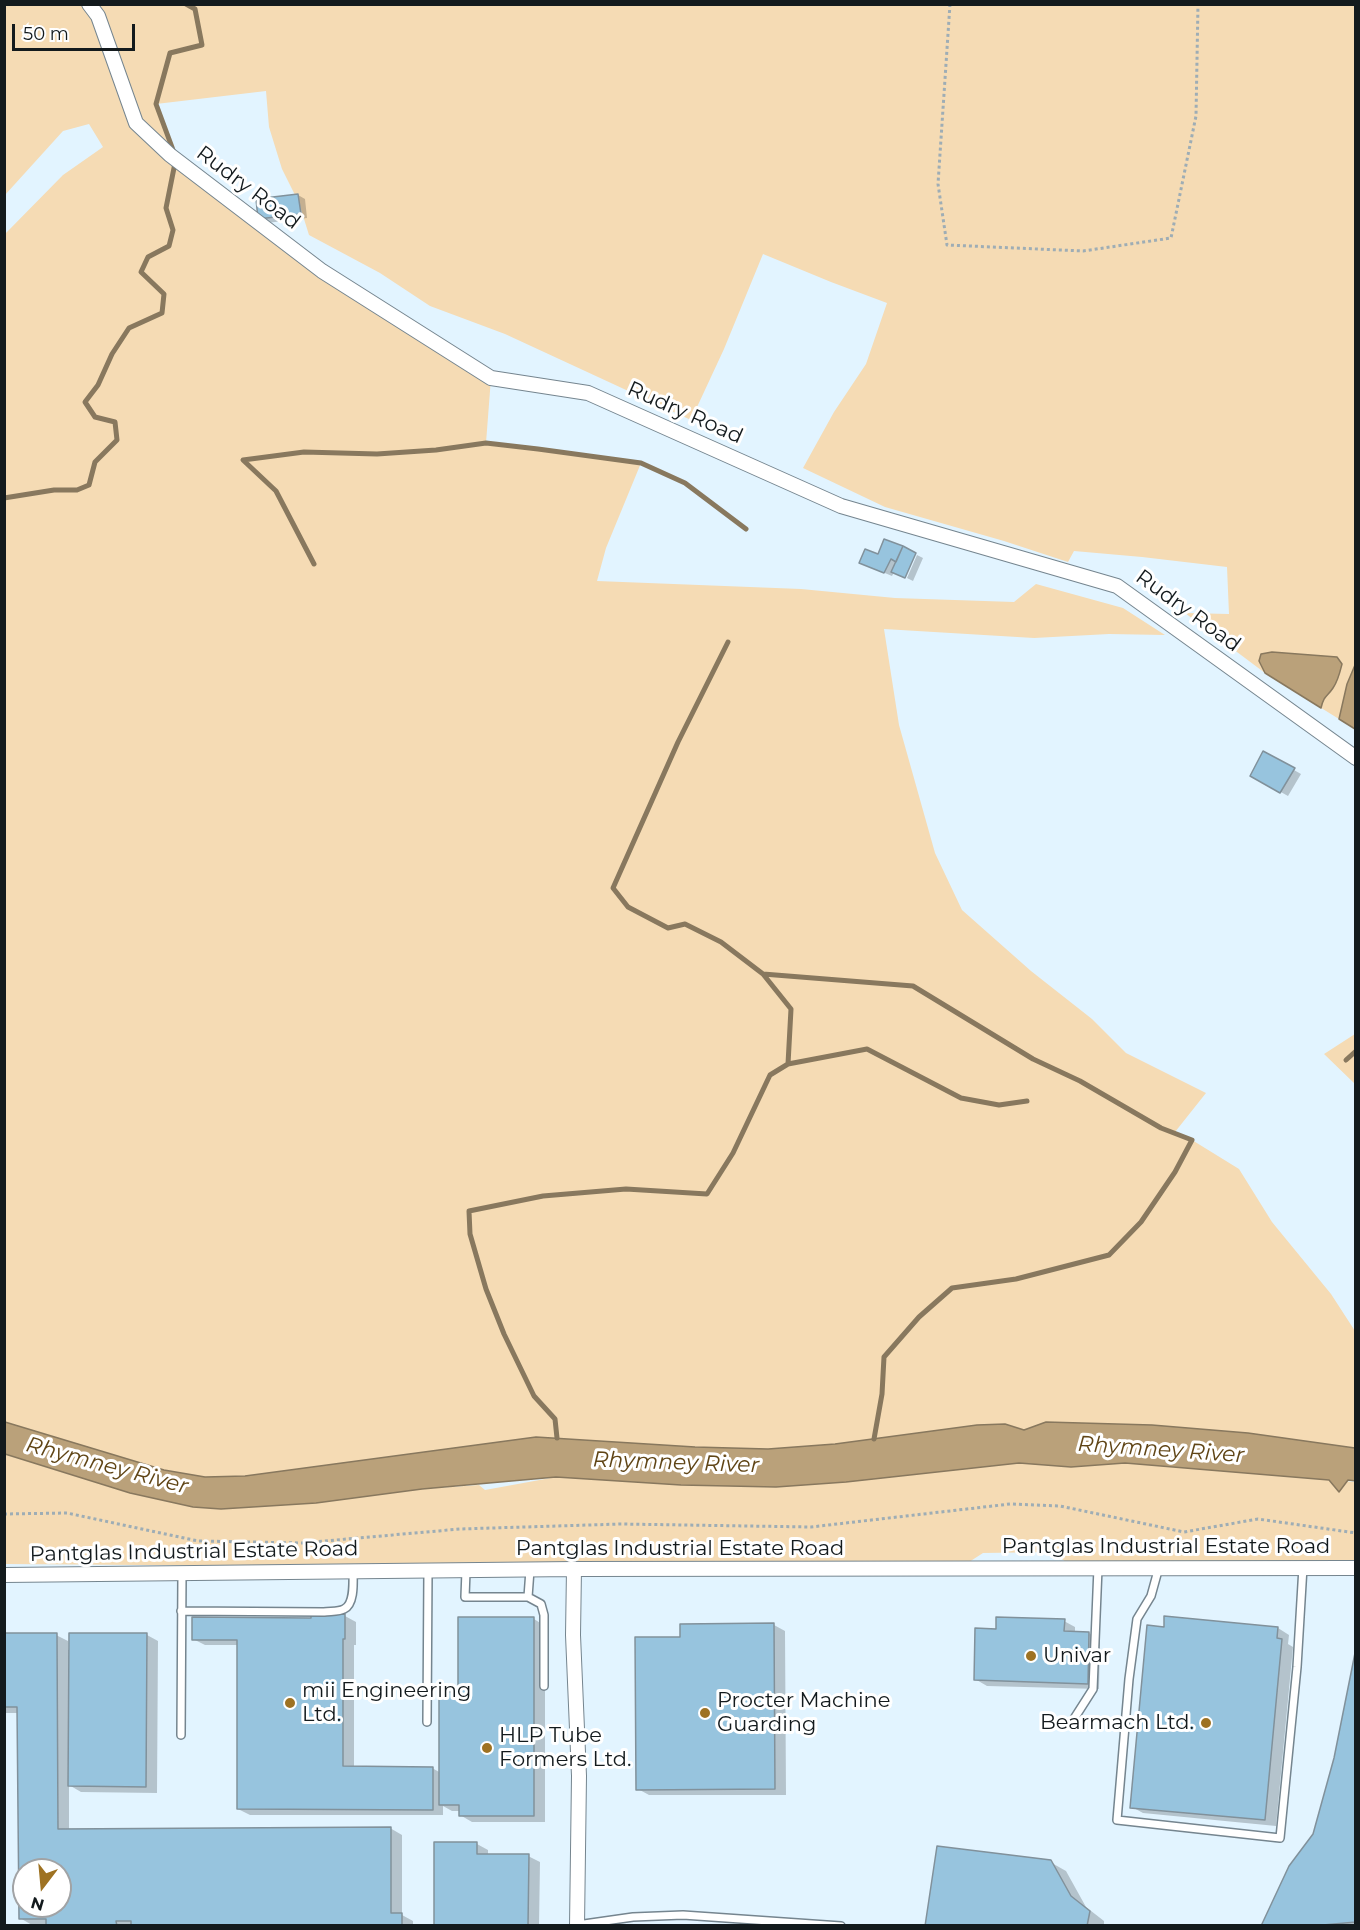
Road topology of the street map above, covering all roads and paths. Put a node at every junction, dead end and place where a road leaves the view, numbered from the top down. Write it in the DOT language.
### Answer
graph roads {
  1 [pos="89,4"];
  2 [pos="950,4"];
  3 [pos="1198,4"];
  4 [pos="1356,758"];
  5 [pos="4,1514"];
  6 [pos="1356,1533"];
  7 [pos="1159,1567"];
  8 [pos="1303,1567"];
  9 [pos="1098,1568"];
  10 [pos="1356,1568"];
  11 [pos="574,1569"];
  12 [pos="530,1570"];
  13 [pos="353,1571"];
  14 [pos="428,1571"];
  15 [pos="465,1571"];
  16 [pos="182,1574"];
  17 [pos="4,1575"];
  18 [pos="528,1597"];
  19 [pos="181,1611"];
  20 [pos="544,1686"];
  21 [pos="427,1722"];
  22 [pos="1070,1725"];
  23 [pos="181,1735"];
  24 [pos="577,1925"];
  25 [pos="841,1926"];
  1 -- 4 [label="street, Rudry Road"];
  2 -- 3 [label="path"];
  5 -- 6 [label="path"];
  7 -- 8 [label="street, Pantglas Industrial Estate Road"];
  7 -- 8 [label="lane"];
  7 -- 9 [label="street, Pantglas Industrial Estate Road"];
  8 -- 10 [label="street, Pantglas Industrial Estate Road"];
  9 -- 11 [label="street, Pantglas Industrial Estate Road"];
  9 -- 22 [label="lane"];
  11 -- 12 [label="street, Pantglas Industrial Estate Road"];
  11 -- 24 [label="street"];
  12 -- 15 [label="street, Pantglas Industrial Estate Road"];
  12 -- 18 [label="lane"];
  13 -- 14 [label="street, Pantglas Industrial Estate Road"];
  13 -- 16 [label="street, Pantglas Industrial Estate Road"];
  13 -- 19 [label="lane"];
  14 -- 15 [label="street, Pantglas Industrial Estate Road"];
  14 -- 21 [label="lane"];
  15 -- 18 [label="lane"];
  16 -- 17 [label="street, Pantglas Industrial Estate Road"];
  16 -- 19 [label="lane"];
  18 -- 20 [label="lane"];
  19 -- 23 [label="lane"];
  24 -- 25 [label="lane"];
}
